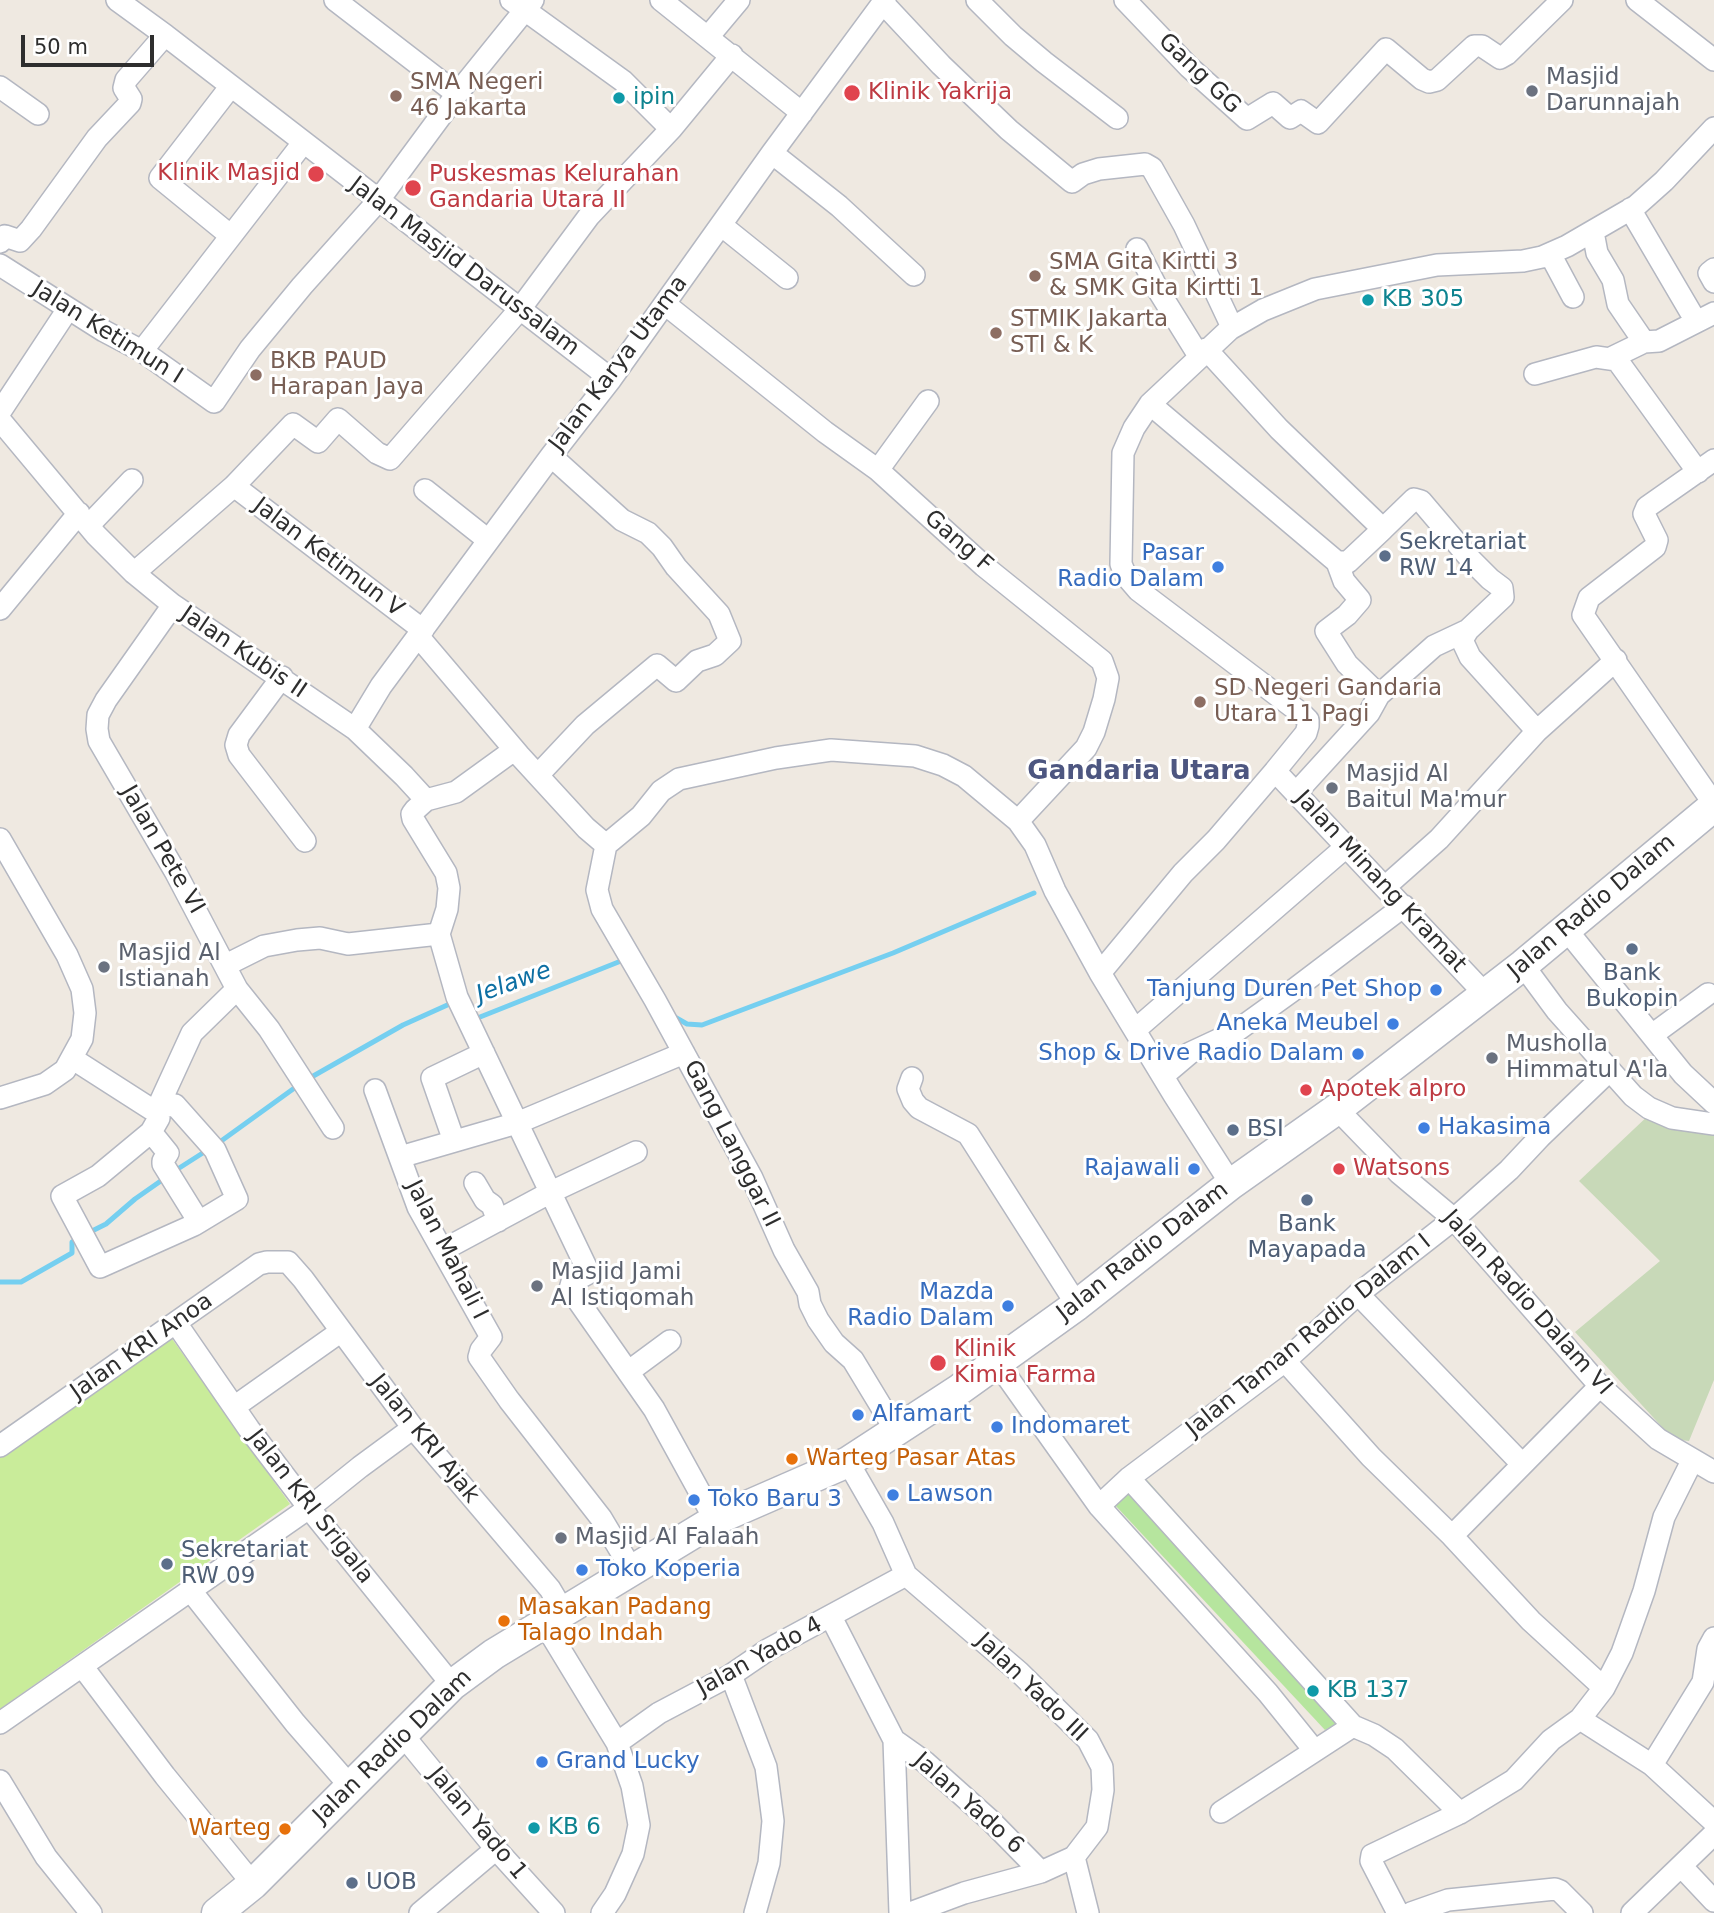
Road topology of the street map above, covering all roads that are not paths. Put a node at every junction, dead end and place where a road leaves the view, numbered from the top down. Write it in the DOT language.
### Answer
graph roads {
  1 [pos="117,0"];
  2 [pos="335,0"];
  3 [pos="661,0"];
  4 [pos="739,0"];
  5 [pos="977,0"];
  6 [pos="1125,0"];
  7 [pos="1562,0"];
  8 [pos="884,2"];
  9 [pos="523,3"];
  10 [pos="1648,3"];
  11 [pos="165,35"];
  12 [pos="708,37"];
  13 [pos="732,55"];
  14 [pos="1714,60"];
  15 [pos="231,86"];
  16 [pos="0,87"];
  17 [pos="457,94"];
  18 [pos="802,113"];
  19 [pos="38,114"];
  20 [pos="1117,118"];
  21 [pos="671,129"];
  22 [pos="1711,138"];
  23 [pos="303,144"];
  24 [pos="772,153"];
  25 [pos="378,201"];
  26 [pos="1630,209"];
  27 [pos="721,225"];
  28 [pos="1593,232"];
  29 [pos="231,236"];
  30 [pos="0,242"];
  31 [pos="1137,249"];
  32 [pos="1550,254"];
  33 [pos="0,265"];
  34 [pos="1714,269"];
  35 [pos="914,275"];
  36 [pos="786,278"];
  37 [pos="1714,282"];
  38 [pos="1573,297"];
  39 [pos="665,304"];
  40 [pos="68,309"];
  41 [pos="520,310"];
  42 [pos="1706,317"];
  43 [pos="1232,327"];
  44 [pos="1644,342"];
  45 [pos="142,351"];
  46 [pos="1203,352"];
  47 [pos="1611,358"];
  48 [pos="1535,374"];
  49 [pos="611,379"];
  50 [pos="928,401"];
  51 [pos="1150,404"];
  52 [pos="0,412"];
  53 [pos="0,420"];
  54 [pos="551,456"];
  55 [pos="1706,466"];
  56 [pos="878,470"];
  57 [pos="132,480"];
  58 [pos="234,486"];
  59 [pos="425,491"];
  60 [pos="84,519"];
  61 [pos="1383,530"];
  62 [pos="488,540"];
  63 [pos="1337,562"];
  64 [pos="134,573"];
  65 [pos="173,605"];
  66 [pos="0,609"];
  67 [pos="1468,630"];
  68 [pos="420,633"];
  69 [pos="1616,660"];
  70 [pos="282,677"];
  71 [pos="1379,695"];
  72 [pos="355,729"];
  73 [pos="1537,731"];
  74 [pos="516,752"];
  75 [pos="1275,771"];
  76 [pos="538,775"];
  77 [pos="1296,793"];
  78 [pos="426,800"];
  79 [pos="1714,805"];
  80 [pos="1018,821"];
  81 [pos="0,838"];
  82 [pos="305,841"];
  83 [pos="606,845"];
  84 [pos="1347,846"];
  85 [pos="1386,886"];
  86 [pos="1404,906"];
  87 [pos="1565,928"];
  88 [pos="439,933"];
  89 [pos="226,965"];
  90 [pos="1523,965"];
  91 [pos="1101,973"];
  92 [pos="237,989"];
  93 [pos="1485,994"];
  94 [pos="1708,994"];
  95 [pos="1135,1030"];
  96 [pos="1652,1035"];
  97 [pos="684,1053"];
  98 [pos="484,1054"];
  99 [pos="73,1059"];
  100 [pos="1610,1070"];
  101 [pos="1164,1076"];
  102 [pos="912,1078"];
  103 [pos="375,1090"];
  104 [pos="0,1098"];
  105 [pos="1714,1103"];
  106 [pos="158,1107"];
  107 [pos="1338,1109"];
  108 [pos="517,1123"];
  109 [pos="1714,1124"];
  110 [pos="333,1128"];
  111 [pos="151,1132"];
  112 [pos="454,1141"];
  113 [pos="636,1152"];
  114 [pos="400,1157"];
  115 [pos="475,1182"];
  116 [pos="1231,1184"];
  117 [pos="551,1192"];
  118 [pos="1454,1219"];
  119 [pos="498,1221"];
  120 [pos="199,1222"];
  121 [pos="443,1250"];
  122 [pos="288,1262"];
  123 [pos="1359,1294"];
  124 [pos="1077,1305"];
  125 [pos="176,1323"];
  126 [pos="340,1332"];
  127 [pos="670,1341"];
  128 [pos="1285,1361"];
  129 [pos="996,1362"];
  130 [pos="628,1372"];
  131 [pos="1600,1386"];
  132 [pos="234,1407"];
  133 [pos="413,1428"];
  134 [pos="897,1431"];
  135 [pos="0,1446"];
  136 [pos="848,1461"];
  137 [pos="1692,1461"];
  138 [pos="1521,1463"];
  139 [pos="1714,1472"];
  140 [pos="1129,1478"];
  141 [pos="1099,1506"];
  142 [pos="309,1508"];
  143 [pos="715,1520"];
  144 [pos="1452,1536"];
  145 [pos="632,1570"];
  146 [pos="906,1575"];
  147 [pos="191,1591"];
  148 [pos="554,1617"];
  149 [pos="831,1617"];
  150 [pos="1714,1638"];
  151 [pos="82,1666"];
  152 [pos="731,1675"];
  153 [pos="452,1685"];
  154 [pos="1709,1685"];
  155 [pos="1604,1688"];
  156 [pos="1580,1719"];
  157 [pos="0,1723"];
  158 [pos="1353,1726"];
  159 [pos="402,1734"];
  160 [pos="894,1740"];
  161 [pos="617,1743"];
  162 [pos="1314,1751"];
  163 [pos="1652,1765"];
  164 [pos="0,1781"];
  165 [pos="350,1786"];
  166 [pos="1220,1811"];
  167 [pos="1460,1813"];
  168 [pos="1714,1822"];
  169 [pos="1714,1834"];
  170 [pos="496,1849"];
  171 [pos="1074,1857"];
  172 [pos="1682,1867"];
  173 [pos="1041,1871"];
  174 [pos="1714,1901"];
  175 [pos="239,1902"];
  176 [pos="918,1911"];
  177 [pos="91,1913"];
  178 [pos="420,1913"];
  179 [pos="554,1913"];
  180 [pos="601,1913"];
  181 [pos="755,1913"];
  182 [pos="900,1913"];
  183 [pos="1088,1913"];
  184 [pos="1398,1913"];
  185 [pos="1411,1913"];
  186 [pos="1582,1913"];
  187 [pos="1632,1913"];
  1 -- 11 [label="street, Jalan Masjid Darussalam"];
  2 -- 17 [label="street"];
  3 -- 12 [label="street"];
  4 -- 12 [label="street"];
  5 -- 20 [label="street"];
  6 -- 7 [label="street, Gang GG"];
  8 -- 18 [label="street, Jalan Karya Utama"];
  8 -- 43 [label="street"];
  9 -- 17 [label="street"];
  9 -- 21 [label="street"];
  10 -- 14 [label="street"];
  11 -- 15 [label="street, Jalan Masjid Darussalam"];
  11 -- 30 [label="street"];
  12 -- 13 [label="street"];
  13 -- 18 [label="street"];
  13 -- 21 [label="street"];
  15 -- 23 [label="street, Jalan Masjid Darussalam"];
  15 -- 29 [label="street"];
  16 -- 19 [label="street"];
  17 -- 25 [label="street"];
  18 -- 24 [label="street, Jalan Karya Utama"];
  21 -- 41 [label="street"];
  22 -- 26 [label="street"];
  23 -- 25 [label="street, Jalan Masjid Darussalam"];
  23 -- 29 [label="street"];
  24 -- 27 [label="street, Jalan Karya Utama"];
  24 -- 35 [label="street"];
  25 -- 41 [label="street, Jalan Masjid Darussalam"];
  25 -- 45 [label="street, Jalan Ketimun I"];
  26 -- 28 [label="street"];
  26 -- 42 [label="street"];
  27 -- 36 [label="street"];
  27 -- 39 [label="street, Jalan Karya Utama"];
  28 -- 32 [label="street"];
  28 -- 44 [label="street"];
  29 -- 45 [label="street"];
  31 -- 46 [label="street"];
  32 -- 38 [label="street"];
  32 -- 43 [label="street"];
  33 -- 40 [label="street, Jalan Ketimun I"];
  34 -- 37 [label="street"];
  39 -- 49 [label="street, Jalan Karya Utama"];
  39 -- 56 [label="street, Gang F"];
  40 -- 45 [label="street, Jalan Ketimun I"];
  40 -- 52 [label="street"];
  41 -- 49 [label="street, Jalan Masjid Darussalam"];
  41 -- 58 [label="street"];
  42 -- 44 [label="street"];
  43 -- 46 [label="street"];
  44 -- 47 [label="street"];
  46 -- 51 [label="street"];
  46 -- 61 [label="street"];
  47 -- 48 [label="street"];
  47 -- 55 [label="street"];
  49 -- 54 [label="street, Jalan Karya Utama"];
  50 -- 56 [label="street"];
  51 -- 63 [label="street"];
  51 -- 75 [label="street"];
  53 -- 60 [label="street, Jalan Kubis II"];
  54 -- 62 [label="street, Jalan Karya Utama"];
  54 -- 76 [label="street"];
  55 -- 69 [label="street"];
  56 -- 80 [label="street, Gang F"];
  57 -- 60 [label="street"];
  58 -- 64 [label="street"];
  58 -- 68 [label="street, Jalan Ketimun V"];
  59 -- 62 [label="street"];
  60 -- 64 [label="street, Jalan Kubis II"];
  60 -- 66 [label="street"];
  61 -- 63 [label="street"];
  61 -- 67 [label="street"];
  62 -- 68 [label="street, Jalan Karya Utama"];
  63 -- 71 [label="street"];
  64 -- 65 [label="street, Jalan Kubis II"];
  65 -- 70 [label="street, Jalan Kubis II"];
  65 -- 89 [label="street, Jalan Pete VI"];
  67 -- 71 [label="street"];
  67 -- 73 [label="street"];
  68 -- 72 [label="street, Jalan Karya Utama"];
  68 -- 74 [label="street"];
  69 -- 73 [label="street"];
  69 -- 79 [label="street"];
  70 -- 72 [label="street, Jalan Kubis II"];
  70 -- 82 [label="street"];
  71 -- 77 [label="street"];
  72 -- 78 [label="street, Jalan Kubis II"];
  73 -- 85 [label="street"];
  74 -- 76 [label="street"];
  74 -- 78 [label="street"];
  75 -- 77 [label="street, Jalan Minang Kramat"];
  75 -- 91 [label="street"];
  76 -- 83 [label="street"];
  77 -- 84 [label="street, Jalan Minang Kramat"];
  78 -- 88 [label="street"];
  79 -- 87 [label="main road, Jalan Radio Dalam"];
  80 -- 83 [label="street"];
  80 -- 91 [label="street"];
  81 -- 99 [label="street"];
  83 -- 97 [label="street, Gang Langgar II"];
  84 -- 85 [label="street, Jalan Minang Kramat"];
  84 -- 95 [label="street"];
  85 -- 86 [label="street, Jalan Minang Kramat"];
  86 -- 93 [label="street, Jalan Minang Kramat"];
  86 -- 101 [label="street"];
  87 -- 90 [label="main road, Jalan Radio Dalam"];
  87 -- 96 [label="street"];
  88 -- 89 [label="street"];
  88 -- 98 [label="street"];
  89 -- 92 [label="street, Jalan Pete VI"];
  90 -- 93 [label="main road, Jalan Radio Dalam"];
  90 -- 100 [label="street"];
  91 -- 95 [label="street"];
  92 -- 106 [label="street"];
  92 -- 110 [label="street, Jalan Pete VI"];
  93 -- 107 [label="main road, Jalan Radio Dalam"];
  94 -- 96 [label="street"];
  95 -- 101 [label="street"];
  96 -- 105 [label="street"];
  97 -- 108 [label="street"];
  97 -- 134 [label="street, Gang Langgar II"];
  98 -- 108 [label="street"];
  98 -- 112 [label="street"];
  99 -- 104 [label="street"];
  99 -- 106 [label="street"];
  100 -- 109 [label="street"];
  100 -- 118 [label="street, Jalan Taman Radio Dalam I"];
  101 -- 116 [label="street"];
  102 -- 124 [label="street"];
  103 -- 114 [label="street, Jalan Mahali I"];
  106 -- 111 [label="street"];
  106 -- 120 [label="street"];
  107 -- 116 [label="main road, Jalan Radio Dalam"];
  107 -- 118 [label="street, Jalan Radio Dalam VI"];
  108 -- 112 [label="street"];
  108 -- 117 [label="street"];
  111 -- 120 [label="street"];
  111 -- 120 [label="street"];
  112 -- 114 [label="street"];
  113 -- 117 [label="street"];
  114 -- 121 [label="street, Jalan Mahali I"];
  115 -- 119 [label="street"];
  116 -- 124 [label="main road, Jalan Radio Dalam"];
  117 -- 119 [label="street"];
  117 -- 130 [label="street"];
  118 -- 123 [label="street, Jalan Taman Radio Dalam I"];
  118 -- 131 [label="street, Jalan Radio Dalam VI"];
  119 -- 121 [label="street"];
  121 -- 145 [label="street, Jalan Mahali I"];
  122 -- 125 [label="street, Jalan KRI Anoa"];
  122 -- 126 [label="street, Jalan KRI Ajak"];
  123 -- 128 [label="street, Jalan Taman Radio Dalam I"];
  123 -- 138 [label="street"];
  124 -- 129 [label="main road, Jalan Radio Dalam"];
  125 -- 132 [label="street, Jalan KRI Srigala"];
  125 -- 135 [label="street, Jalan KRI Anoa"];
  126 -- 132 [label="street"];
  126 -- 133 [label="street, Jalan KRI Ajak"];
  127 -- 130 [label="street"];
  128 -- 140 [label="street, Jalan Taman Radio Dalam I"];
  128 -- 144 [label="street"];
  129 -- 134 [label="main road, Jalan Radio Dalam"];
  129 -- 141 [label="street"];
  130 -- 143 [label="street"];
  131 -- 137 [label="street, Jalan Radio Dalam VI"];
  131 -- 138 [label="street"];
  132 -- 142 [label="street, Jalan KRI Srigala"];
  133 -- 142 [label="street"];
  133 -- 148 [label="street, Jalan KRI Ajak"];
  134 -- 136 [label="main road, Jalan Radio Dalam"];
  136 -- 143 [label="main road, Jalan Radio Dalam"];
  136 -- 146 [label="street, Jalan Yado III"];
  137 -- 139 [label="street, Jalan Radio Dalam VI"];
  137 -- 155 [label="street"];
  138 -- 144 [label="street"];
  140 -- 141 [label="street, Jalan Taman Radio Dalam I"];
  140 -- 158 [label="street"];
  141 -- 162 [label="street"];
  142 -- 147 [label="street"];
  142 -- 153 [label="street, Jalan KRI Srigala"];
  143 -- 145 [label="main road, Jalan Radio Dalam"];
  144 -- 155 [label="street"];
  145 -- 148 [label="main road, Jalan Radio Dalam"];
  146 -- 149 [label="street, Jalan Yado 4"];
  146 -- 171 [label="street, Jalan Yado III"];
  147 -- 151 [label="street"];
  147 -- 165 [label="street"];
  148 -- 153 [label="main road, Jalan Radio Dalam"];
  148 -- 161 [label="street, Jalan KRI Ajak"];
  149 -- 152 [label="street, Jalan Yado 4"];
  149 -- 160 [label="street, Jalan Yado 6"];
  150 -- 154 [label="street"];
  151 -- 157 [label="street"];
  151 -- 175 [label="street"];
  152 -- 161 [label="street, Jalan Yado 4"];
  152 -- 181 [label="street"];
  153 -- 159 [label="main road, Jalan Radio Dalam"];
  154 -- 163 [label="street"];
  155 -- 156 [label="street"];
  156 -- 163 [label="street"];
  156 -- 167 [label="street"];
  158 -- 162 [label="street"];
  158 -- 167 [label="street"];
  159 -- 165 [label="main road, Jalan Radio Dalam"];
  159 -- 170 [label="street, Jalan Yado 1"];
  160 -- 173 [label="street, Jalan Yado 6"];
  160 -- 182 [label="street, Jalan Yado 6"];
  161 -- 180 [label="street, Jalan KRI Ajak"];
  162 -- 166 [label="street"];
  163 -- 168 [label="street"];
  164 -- 177 [label="street"];
  165 -- 175 [label="main road, Jalan Radio Dalam"];
  167 -- 184 [label="street"];
  169 -- 172 [label="street"];
  170 -- 178 [label="street"];
  170 -- 179 [label="street, Jalan Yado 1"];
  171 -- 173 [label="street, Jalan Yado III"];
  171 -- 183 [label="street"];
  172 -- 174 [label="street"];
  172 -- 187 [label="street"];
  173 -- 176 [label="street, Jalan Yado III"];
  185 -- 186 [label="street"];
}
